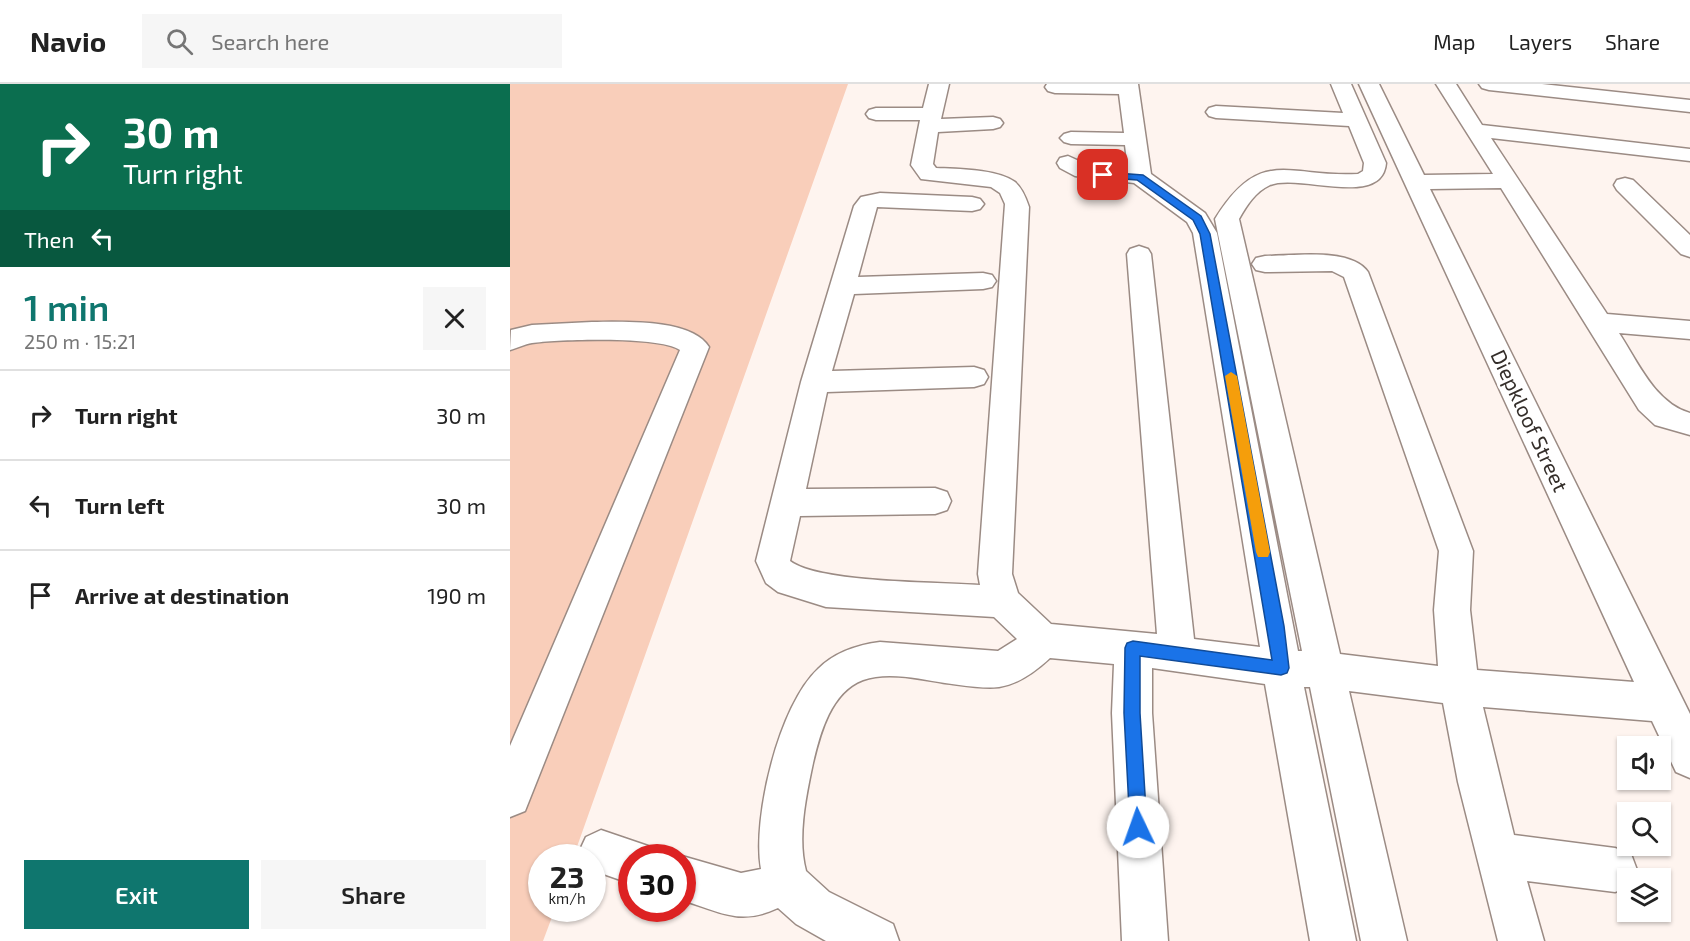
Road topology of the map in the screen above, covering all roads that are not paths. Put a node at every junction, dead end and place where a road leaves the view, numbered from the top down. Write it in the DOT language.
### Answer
graph roads {
  1 [pos="939,84"];
  2 [pos="1341,84"];
  3 [pos="1369,84"];
  4 [pos="1446,84"];
  5 [pos="1489,84"];
  6 [pos="1128,86"];
  7 [pos="1055,87"];
  8 [pos="1690,106"];
  9 [pos="1216,112"];
  10 [pos="876,114"];
  11 [pos="931,120"];
  12 [pos="1355,120"];
  13 [pos="993,123"];
  14 [pos="1475,129"];
  15 [pos="1135,139"];
  16 [pos="1690,155"];
  17 [pos="1140,177"];
  18 [pos="1508,181"];
  19 [pos="1416,182"];
  20 [pos="1625,185"];
  21 [pos="972,204"];
  22 [pos="1690,249"];
  23 [pos="1139,254"];
  24 [pos="1265,264"];
  25 [pos="983,281"];
  26 [pos="843,286"];
  27 [pos="1598,322"];
  28 [pos="1690,330"];
  29 [pos="510,341"];
  30 [pos="974,376"];
  31 [pos="815,382"];
  32 [pos="1690,424"];
  33 [pos="935,501"];
  34 [pos="785,503"];
  35 [pos="1002,602"];
  36 [pos="1043,640"];
  37 [pos="1133,648"];
  38 [pos="1177,654"];
  39 [pos="1281,668"];
  40 [pos="1326,670"];
  41 [pos="1461,687"];
  42 [pos="1663,703"];
  43 [pos="1690,758"];
  44 [pos="510,796"];
  45 [pos="1497,855"];
  46 [pos="1615,870"];
  47 [pos="696,882"];
  48 [pos="786,882"];
  49 [pos="876,941"];
  50 [pos="1145,941"];
  51 [pos="1333,941"];
  52 [pos="1384,941"];
  53 [pos="1521,941"];
  1 -- 11 [label="street"];
  2 -- 12 [label="street"];
  3 -- 19 [label="street, Diepkloof Street"];
  4 -- 14 [label="street"];
  5 -- 8 [label="street"];
  6 -- 7 [label="street"];
  6 -- 15 [label="street"];
  9 -- 12 [label="street"];
  10 -- 11 [label="street"];
  11 -- 13 [label="street"];
  11 -- 35 [label="street"];
  12 -- 40 [label="street"];
  14 -- 16 [label="street"];
  14 -- 18 [label="street"];
  15 -- 17 [label="street"];
  15 -- 17 [label="street"];
  17 -- 39 [label="street"];
  18 -- 19 [label="street"];
  18 -- 27 [label="street"];
  19 -- 42 [label="street, Diepkloof Street"];
  20 -- 22 [label="street"];
  21 -- 26 [label="street"];
  23 -- 38 [label="street"];
  24 -- 41 [label="street"];
  25 -- 26 [label="street"];
  26 -- 31 [label="street"];
  27 -- 28 [label="street"];
  27 -- 32 [label="street"];
  29 -- 44 [label="street"];
  30 -- 31 [label="street"];
  31 -- 34 [label="street"];
  33 -- 34 [label="street"];
  34 -- 35 [label="street"];
  35 -- 36 [label="street"];
  36 -- 37 [label="street"];
  36 -- 48 [label="street"];
  37 -- 38 [label="street"];
  37 -- 50 [label="street"];
  38 -- 39 [label="street"];
  39 -- 40 [label="street"];
  39 -- 51 [label="street"];
  40 -- 41 [label="street"];
  40 -- 52 [label="street"];
  41 -- 42 [label="street"];
  41 -- 45 [label="street"];
  42 -- 43 [label="street, Diepkloof Street"];
  45 -- 46 [label="street"];
  45 -- 53 [label="street"];
  47 -- 48 [label="street"];
  48 -- 49 [label="street"];
}
